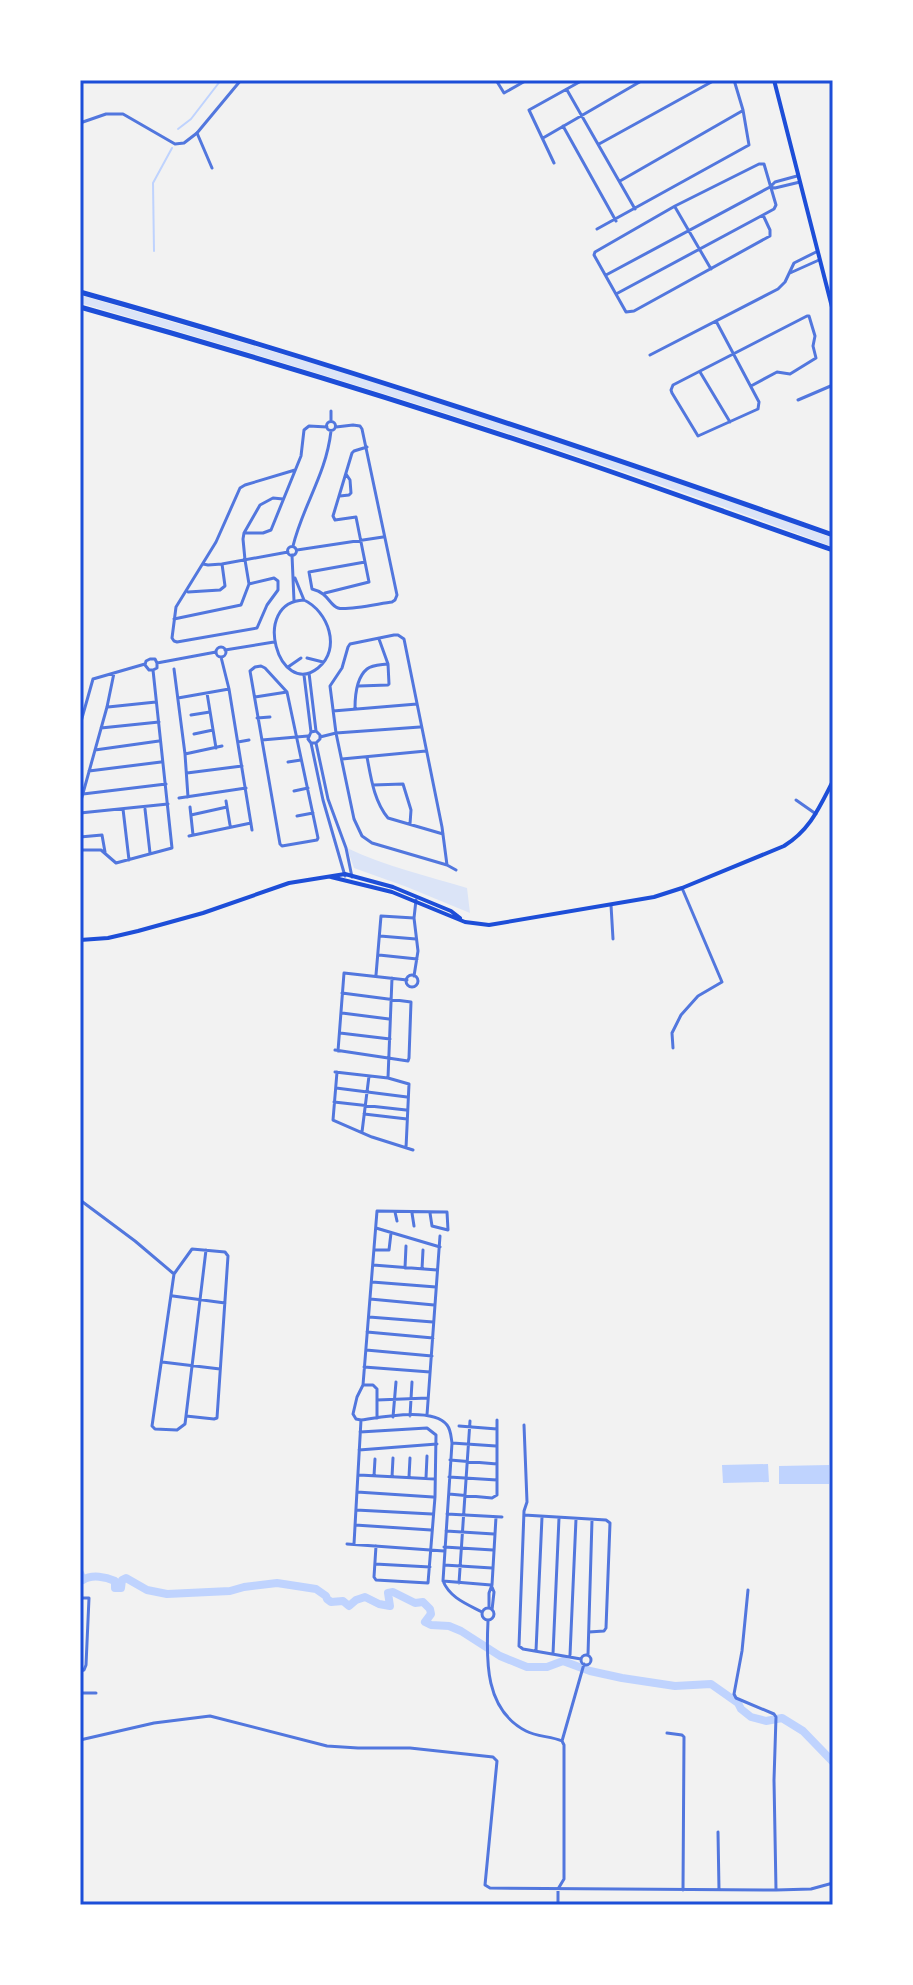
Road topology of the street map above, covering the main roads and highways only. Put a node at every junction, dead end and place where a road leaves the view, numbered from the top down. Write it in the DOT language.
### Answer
graph roads {
  1 [pos="774,80"];
  2 [pos="80,292"];
  3 [pos="80,307"];
  4 [pos="833,311"];
  5 [pos="833,535"];
  6 [pos="833,550"];
  7 [pos="833,781"];
  8 [pos="80,940"];
  1 -- 4 [label="main road"];
  2 -- 5 [label="highway"];
  3 -- 6 [label="highway"];
  7 -- 8 [label="main road"];
}
